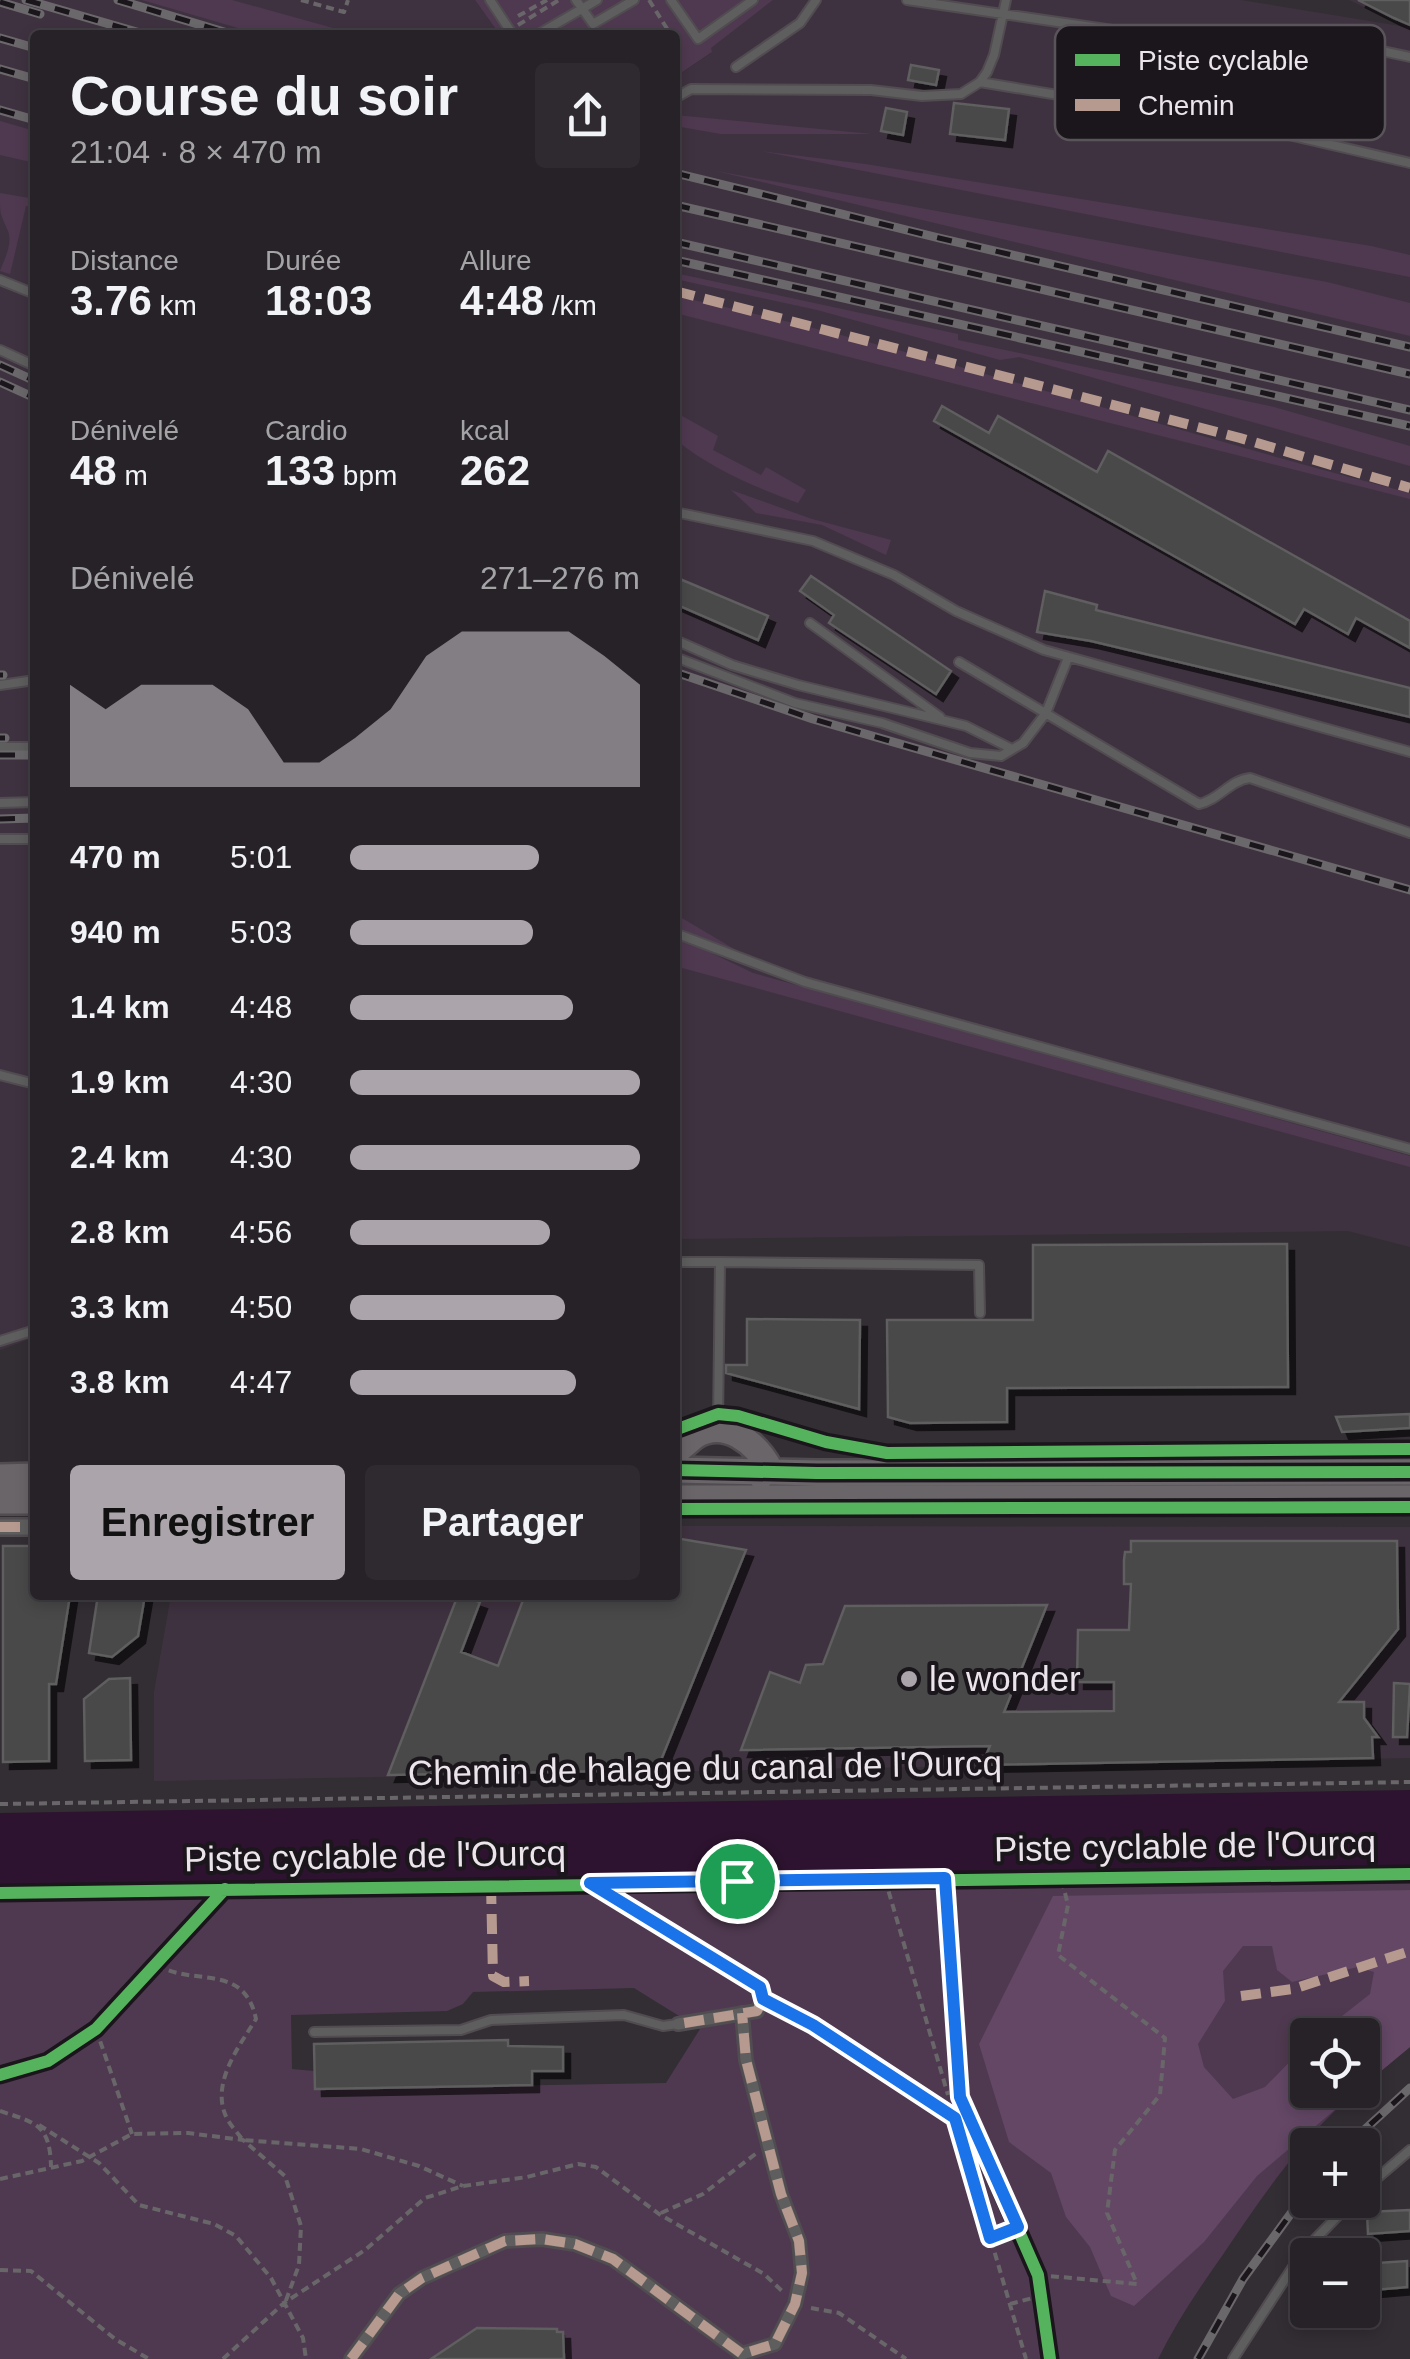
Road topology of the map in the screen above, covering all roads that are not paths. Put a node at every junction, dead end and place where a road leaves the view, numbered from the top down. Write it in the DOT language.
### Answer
graph roads {
  1 [pos="490,0"];
  2 [pos="576,0"];
  3 [pos="597,0"];
  4 [pos="634,0"];
  5 [pos="671,0"];
  6 [pos="753,0"];
  7 [pos="816,0"];
  8 [pos="907,0"];
  9 [pos="1006,0"];
  10 [pos="581,9"];
  11 [pos="1002,16"];
  12 [pos="1076,25"];
  13 [pos="510,29"];
  14 [pos="545,30"];
  15 [pos="1385,52"];
  16 [pos="1410,57"];
  17 [pos="736,67"];
  18 [pos="980,82"];
  19 [pos="680,95"];
  20 [pos="1055,95"];
  21 [pos="1310,140"];
  22 [pos="1410,163"];
  23 [pos="0,280"];
  24 [pos="30,292"];
  25 [pos="0,350"];
  26 [pos="30,364"];
  27 [pos="680,513"];
  28 [pos="810,623"];
  29 [pos="680,642"];
  30 [pos="1068,658"];
  31 [pos="680,660"];
  32 [pos="959,662"];
  33 [pos="30,681"];
  34 [pos="0,686"];
  35 [pos="1046,713"];
  36 [pos="944,719"];
  37 [pos="0,747"];
  38 [pos="30,747"];
  39 [pos="1012,749"];
  40 [pos="1410,752"];
  41 [pos="0,802"];
  42 [pos="30,802"];
  43 [pos="1410,833"];
  44 [pos="0,839"];
  45 [pos="30,839"];
  46 [pos="680,935"];
  47 [pos="0,1075"];
  48 [pos="30,1083"];
  49 [pos="1410,1149"];
  50 [pos="680,1262"];
  51 [pos="720,1262"];
  52 [pos="980,1313"];
  53 [pos="30,1332"];
  54 [pos="0,1341"];
  55 [pos="718,1429"];
  56 [pos="680,1448"];
  57 [pos="770,1469"];
  58 [pos="680,1470"];
  59 [pos="1410,1472"];
  60 [pos="30,1476"];
  61 [pos="0,1477"];
  62 [pos="680,1482"];
  63 [pos="680,1498"];
  64 [pos="1410,1498"];
  65 [pos="0,1501"];
  66 [pos="30,1501"];
  67 [pos="0,1527"];
  68 [pos="30,1527"];
  69 [pos="590,1883"];
  70 [pos="763,1999"];
  71 [pos="742,2013"];
  72 [pos="678,2024"];
  73 [pos="314,2032"];
  74 [pos="955,2118"];
  75 [pos="1410,2150"];
  76 [pos="1380,2176"];
  77 [pos="1336,2218"];
  78 [pos="351,2359"];
  79 [pos="1233,2359"];
  1 -- 13 [label="lane"];
  2 -- 10 [label="lane"];
  3 -- 10 [label="lane"];
  4 -- 10 [label="lane"];
  5 -- 6 [label="lane"];
  7 -- 17 [label="lane"];
  8 -- 11 [label="lane"];
  9 -- 11 [label="lane"];
  10 -- 14 [label="lane"];
  11 -- 12 [label="lane"];
  11 -- 18 [label="lane"];
  15 -- 16 [label="lane"];
  18 -- 19 [label="lane"];
  18 -- 20 [label="lane"];
  21 -- 22 [label="lane"];
  23 -- 24 [label="lane"];
  25 -- 26 [label="lane"];
  27 -- 30 [label="lane"];
  28 -- 36 [label="lane"];
  29 -- 36 [label="lane"];
  30 -- 35 [label="lane"];
  30 -- 40 [label="lane"];
  31 -- 39 [label="lane"];
  32 -- 35 [label="lane"];
  33 -- 34 [label="lane"];
  35 -- 39 [label="lane"];
  35 -- 43 [label="lane"];
  36 -- 39 [label="lane"];
  37 -- 38 [label="lane"];
  41 -- 42 [label="lane"];
  44 -- 45 [label="lane"];
  46 -- 49 [label="lane"];
  47 -- 48 [label="lane"];
  50 -- 51 [label="lane"];
  51 -- 52 [label="lane"];
  51 -- 55 [label="lane"];
  53 -- 54 [label="lane"];
  55 -- 56 [label="main road"];
  55 -- 57 [label="main road"];
  57 -- 58 [label="main road"];
  57 -- 59 [label="main road"];
  57 -- 62 [label="main road"];
  60 -- 61 [label="main road"];
  63 -- 64 [label="main road"];
  65 -- 66 [label="main road"];
  67 -- 68 [label="street"];
  69 -- 70 [label="street"];
  70 -- 71 [label="street"];
  70 -- 74 [label="street"];
  71 -- 72 [label="street"];
  71 -- 78 [label="street"];
  72 -- 73 [label="lane"];
  75 -- 76 [label="lane"];
  77 -- 79 [label="lane"];
}
